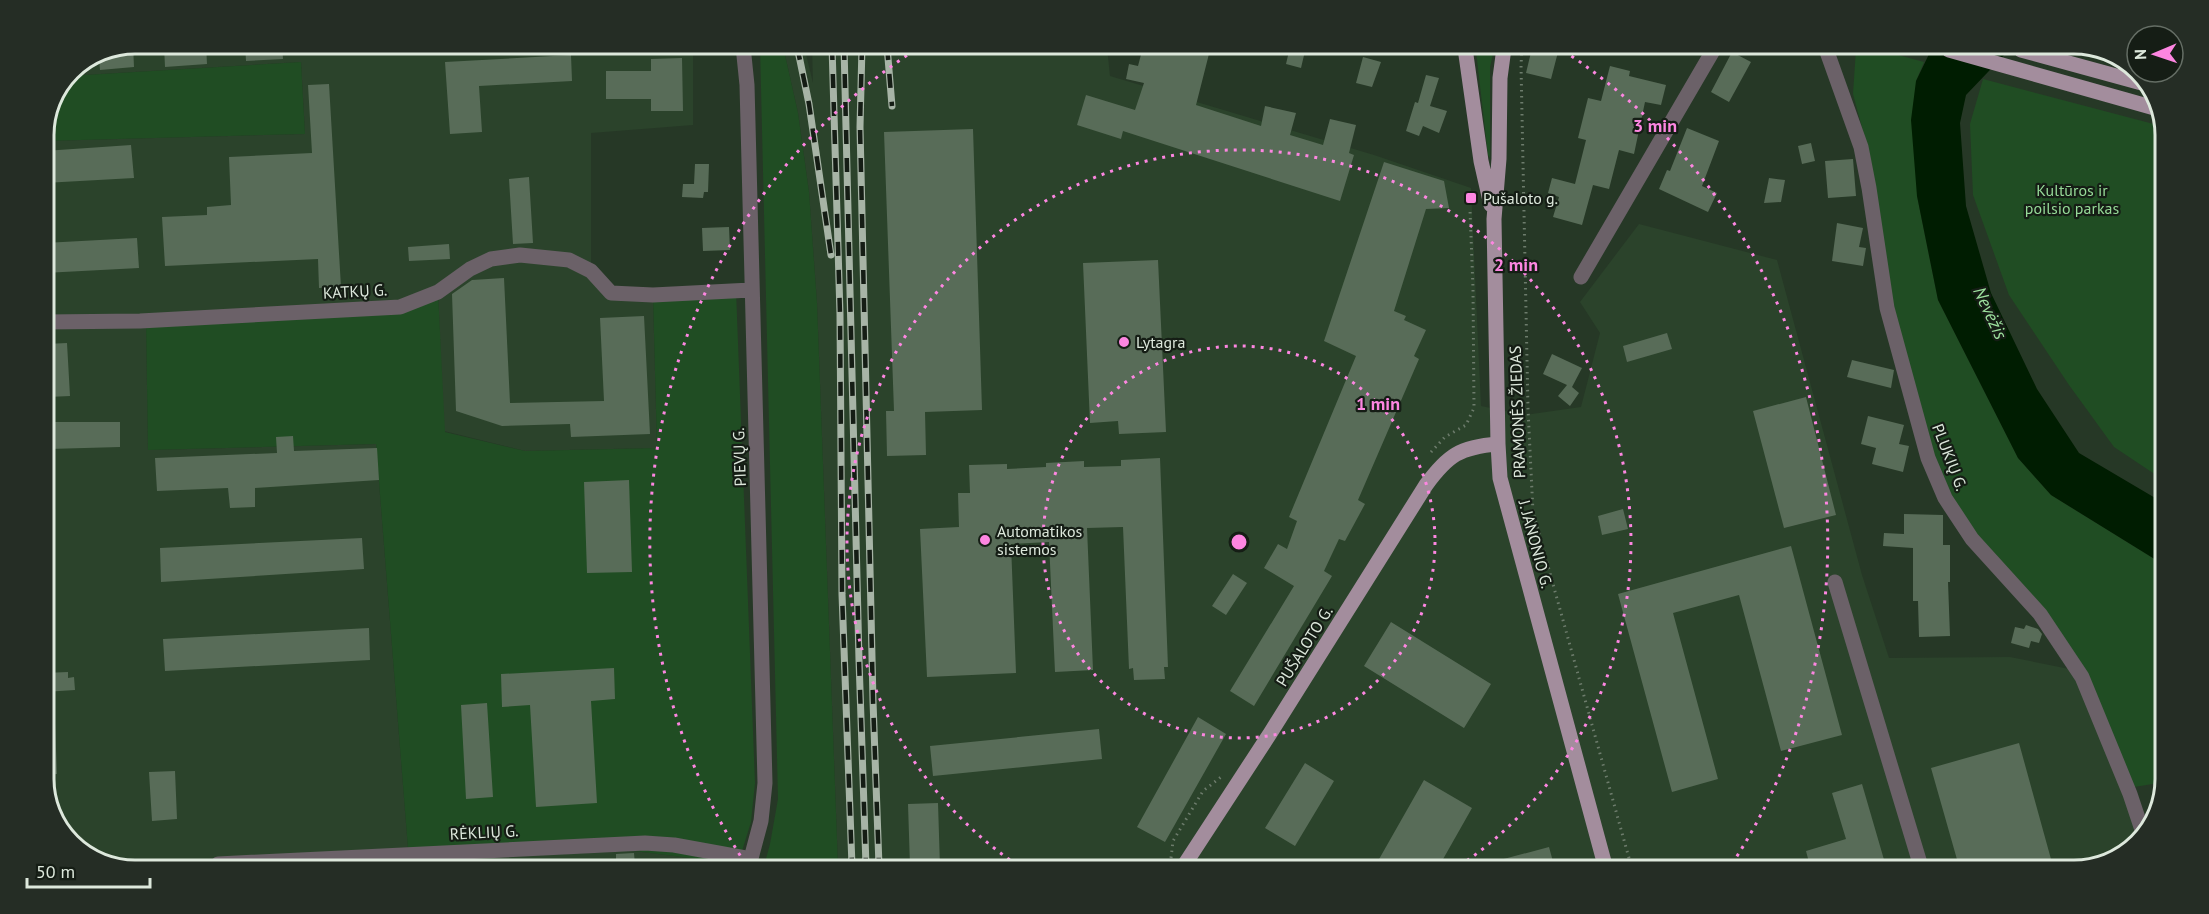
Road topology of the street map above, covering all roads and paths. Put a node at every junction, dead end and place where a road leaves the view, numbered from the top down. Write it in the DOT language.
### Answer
graph roads {
  1 [pos="743,54"];
  2 [pos="1466,54"];
  3 [pos="1503,54"];
  4 [pos="1522,54"];
  5 [pos="1711,54"];
  6 [pos="1828,54"];
  7 [pos="1963,54"];
  8 [pos="2036,54"];
  9 [pos="2133,81"];
  10 [pos="2150,107"];
  11 [pos="1470,210"];
  12 [pos="1494,219"];
  13 [pos="1581,277"];
  14 [pos="751,290"];
  15 [pos="54,322"];
  16 [pos="1498,444"];
  17 [pos="1428,457"];
  18 [pos="1835,582"];
  19 [pos="1226,773"];
  20 [pos="2140,825"];
  21 [pos="299,860"];
  22 [pos="741,860"];
  23 [pos="751,860"];
  24 [pos="1175,860"];
  25 [pos="1180,860"];
  26 [pos="1604,860"];
  27 [pos="1630,860"];
  28 [pos="1919,860"];
  1 -- 14 [label="street, PIEVŲ G."];
  2 -- 12 [label="main road, J. JANONIO G."];
  3 -- 12 [label="main road, J. JANONIO G."];
  4 -- 27 [label="path, PRAMONĖS ŽIEDAS"];
  5 -- 13 [label="street"];
  6 -- 20 [label="street, PLUKIŲ G."];
  7 -- 10 [label="main road"];
  8 -- 9 [label="main road"];
  11 -- 17 [label="path"];
  12 -- 16 [label="main road, J. JANONIO G."];
  14 -- 15 [label="street, KATKŲ G."];
  14 -- 23 [label="street, PIEVŲ G."];
  16 -- 25 [label="main road, PUŠALOTO G."];
  16 -- 26 [label="main road, J. JANONIO G."];
  18 -- 28 [label="street"];
  19 -- 24 [label="path"];
  21 -- 22 [label="street, RĖKLIŲ G."];
}
